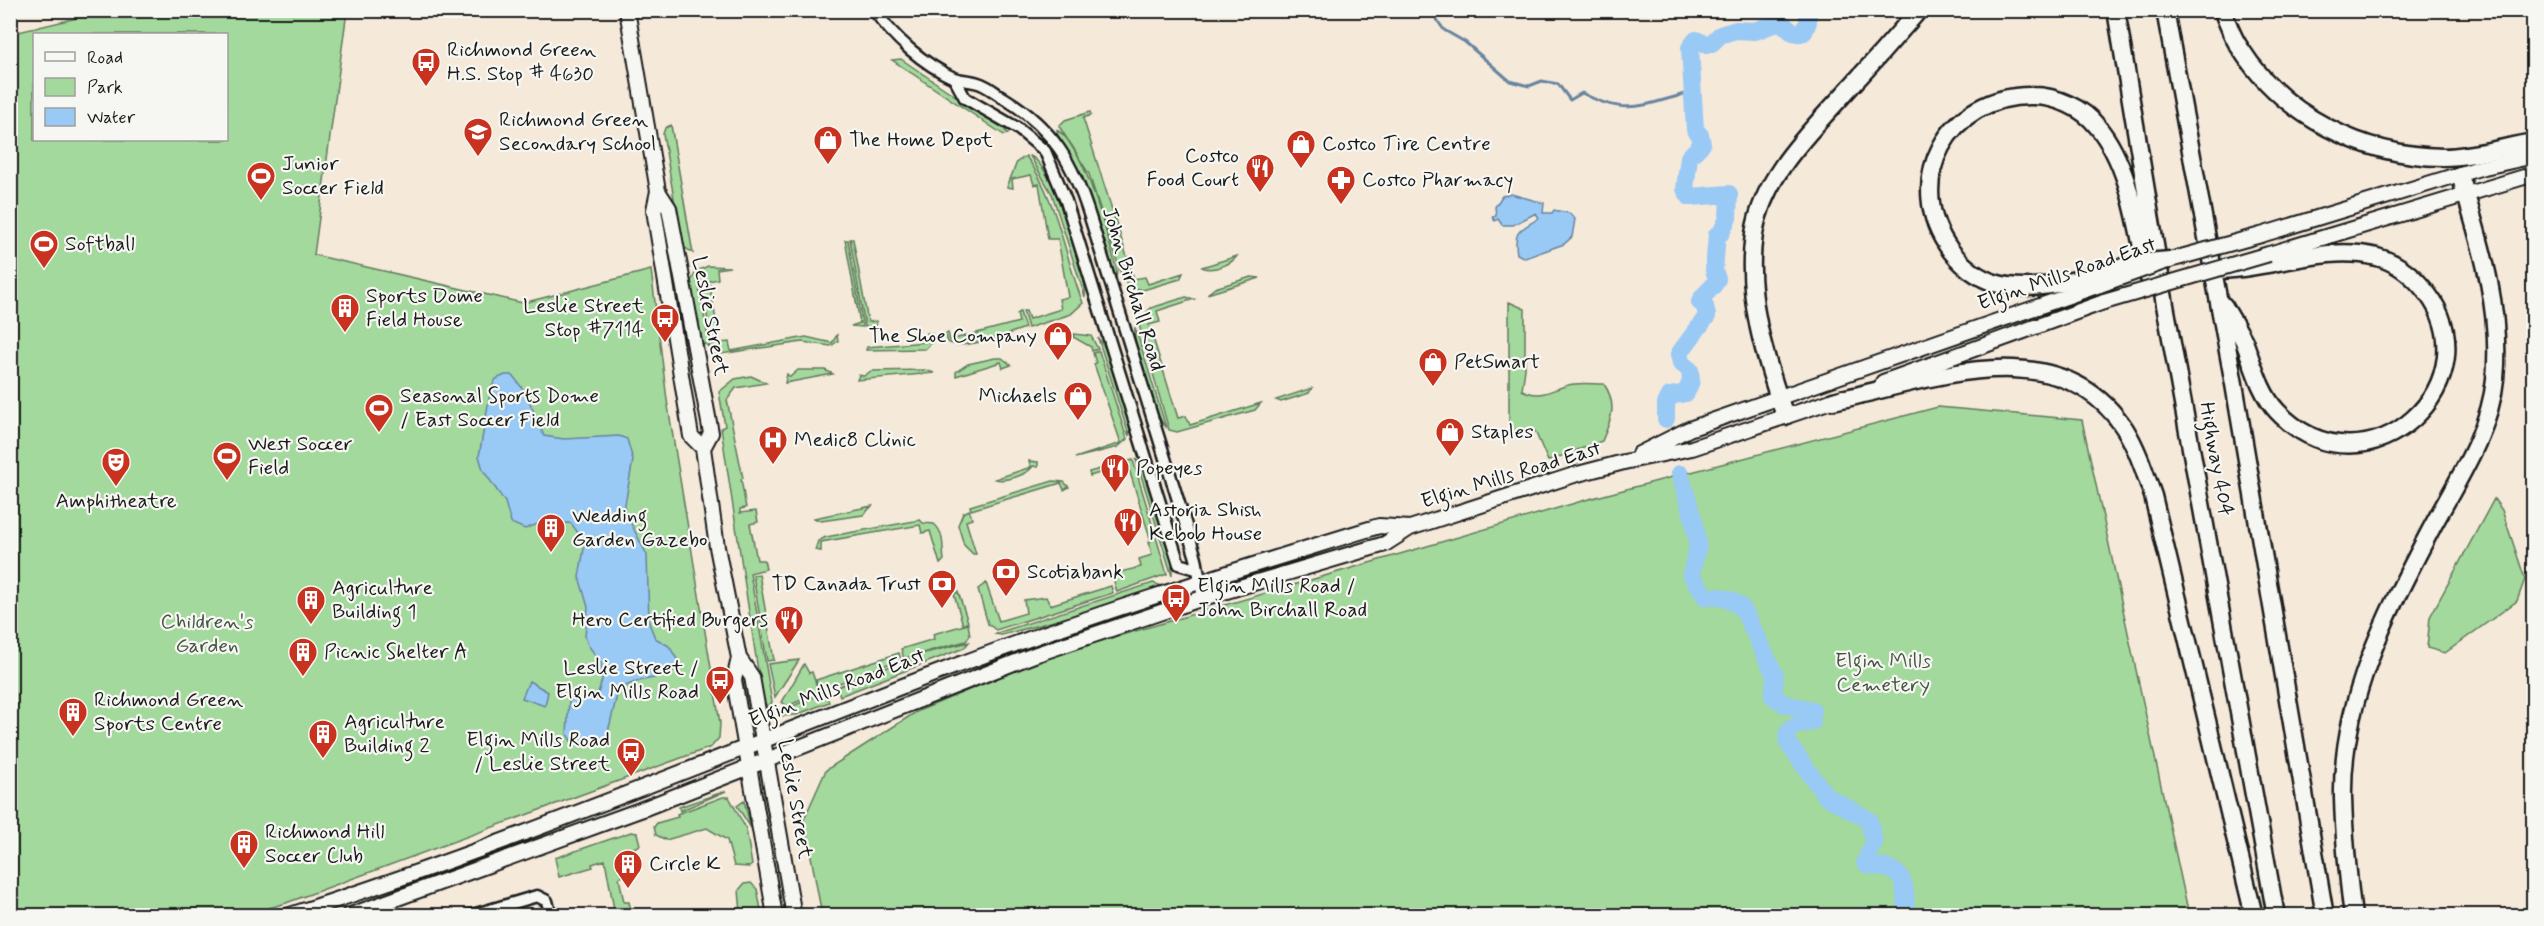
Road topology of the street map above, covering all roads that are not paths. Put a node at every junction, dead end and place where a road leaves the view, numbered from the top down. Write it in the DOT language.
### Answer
graph roads {
  1 [pos="627,10"];
  2 [pos="874,10"];
  3 [pos="1919,10"];
  4 [pos="2115,10"];
  5 [pos="2165,10"];
  6 [pos="2222,10"];
  7 [pos="954,78"];
  8 [pos="2534,142"];
  9 [pos="2534,156"];
  10 [pos="2534,174"];
  11 [pos="2460,175"];
  12 [pos="658,192"];
  13 [pos="2466,195"];
  14 [pos="2268,258"];
  15 [pos="2170,260"];
  16 [pos="2212,270"];
  17 [pos="2098,280"];
  18 [pos="2217,294"];
  19 [pos="2165,305"];
  20 [pos="1778,398"];
  21 [pos="1833,401"];
  22 [pos="1785,416"];
  23 [pos="703,448"];
  24 [pos="1624,462"];
  25 [pos="1410,528"];
  26 [pos="1198,576"];
  27 [pos="1203,598"];
  28 [pos="739,658"];
  29 [pos="764,740"];
  30 [pos="746,746"];
  31 [pos="767,760"];
  32 [pos="748,767"];
  33 [pos="287,915"];
  34 [pos="348,915"];
  35 [pos="469,915"];
  36 [pos="551,915"];
  37 [pos="775,915"];
  38 [pos="794,915"];
  39 [pos="2254,915"];
  40 [pos="2276,915"];
  41 [pos="2325,915"];
  42 [pos="2353,915"];
  1 -- 12 [label="main road, Leslie Street"];
  2 -- 7 [label="street, John Birchall Road"];
  3 -- 20 [label="highway"];
  4 -- 19 [label="highway, Highway 404"];
  5 -- 18 [label="highway, Highway 404"];
  6 -- 8 [label="highway"];
  7 -- 26 [label="street, John Birchall Road"];
  7 -- 26 [label="street, John Birchall Road"];
  9 -- 11 [label="main road, Elgin Mills Road East"];
  10 -- 13 [label="main road"];
  11 -- 13 [label="highway"];
  11 -- 15 [label="main road, Elgin Mills Road East, bridge"];
  12 -- 23 [label="main road, Leslie Street"];
  12 -- 23 [label="main road, Leslie Street"];
  13 -- 14 [label="main road"];
  13 -- 42 [label="highway"];
  14 -- 16 [label="highway, bridge"];
  14 -- 18 [label="highway"];
  15 -- 17 [label="highway, bridge"];
  16 -- 21 [label="main road, Elgin Mills Road East, bridge"];
  17 -- 19 [label="highway"];
  17 -- 20 [label="main road, Elgin Mills Road East"];
  18 -- 41 [label="highway, Highway 404"];
  19 -- 40 [label="highway, Highway 404"];
  20 -- 22 [label="highway"];
  20 -- 24 [label="main road, Elgin Mills Road East"];
  21 -- 22 [label="main road, Elgin Mills Road East"];
  21 -- 39 [label="highway"];
  22 -- 24 [label="main road, Elgin Mills Road East"];
  23 -- 28 [label="main road, Leslie Street"];
  24 -- 25 [label="main road, Elgin Mills Road East"];
  25 -- 26 [label="main road, Elgin Mills Road East"];
  25 -- 27 [label="main road, Elgin Mills Road East"];
  26 -- 27 [label="street, John Birchall Road"];
  26 -- 29 [label="main road, Elgin Mills Road East"];
  27 -- 31 [label="main road, Elgin Mills Road East"];
  28 -- 29 [label="main road, Leslie Street"];
  28 -- 30 [label="main road, Leslie Street"];
  29 -- 30 [label="main road, Elgin Mills Road East"];
  29 -- 31 [label="main road, Leslie Street"];
  30 -- 32 [label="main road, Leslie Street"];
  30 -- 33 [label="main road, Elgin Mills Road East"];
  31 -- 32 [label="main road, Elgin Mills Road East"];
  31 -- 38 [label="main road, Leslie Street"];
  32 -- 34 [label="main road, Elgin Mills Road East"];
  32 -- 37 [label="main road, Leslie Street"];
  35 -- 36 [label="street"];
}
